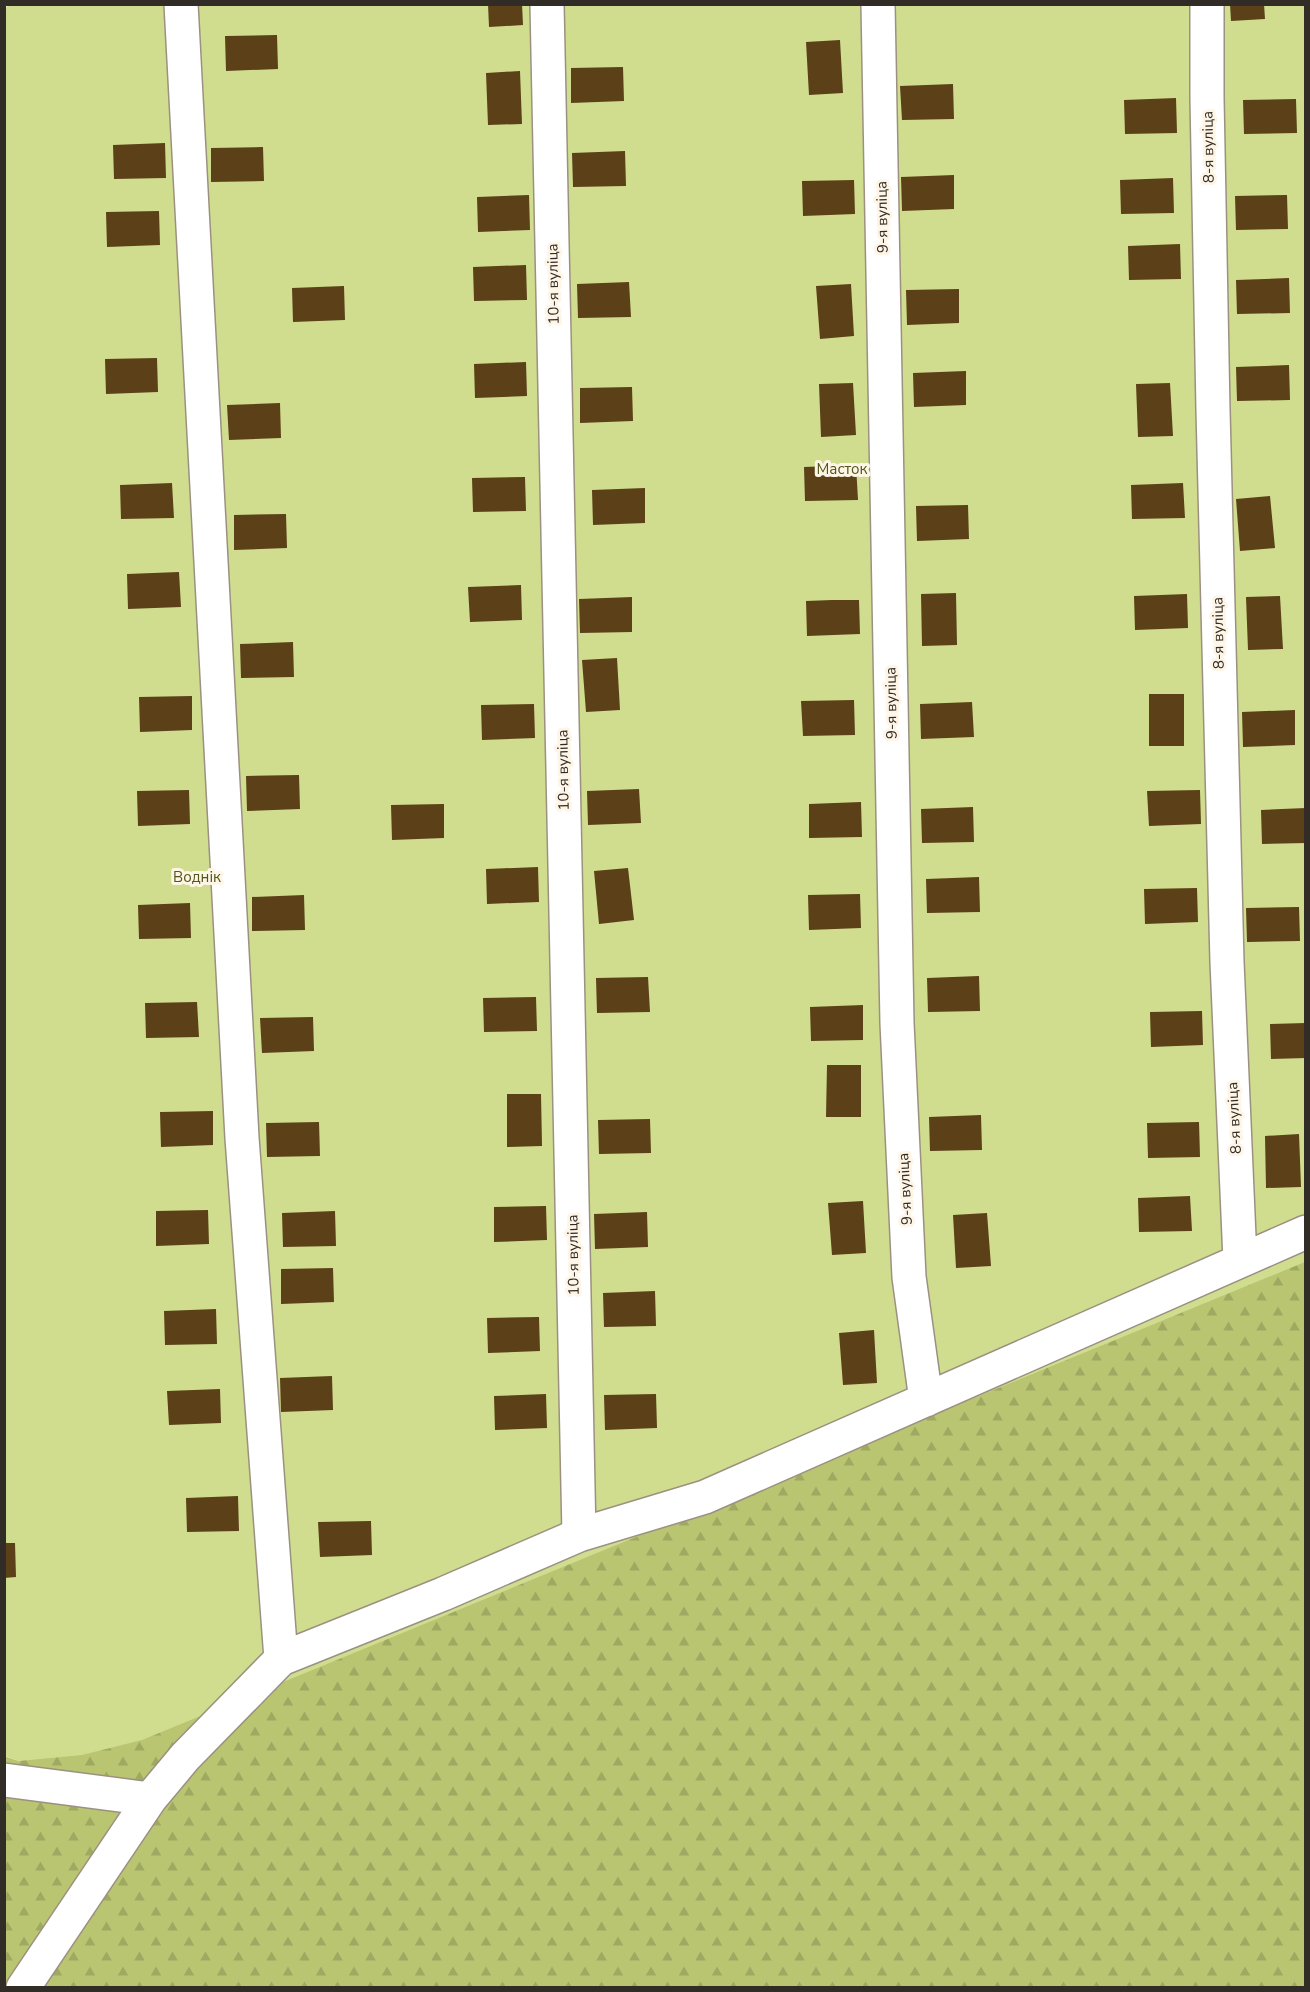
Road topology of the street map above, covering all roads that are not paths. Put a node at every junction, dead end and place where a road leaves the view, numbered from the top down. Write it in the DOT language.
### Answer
graph roads {
  1 [pos="181,4"];
  2 [pos="547,4"];
  3 [pos="878,4"];
  4 [pos="1208,4"];
  5 [pos="1305,1232"];
  6 [pos="1240,1260"];
  7 [pos="926,1400"];
  8 [pos="579,1535"];
  9 [pos="281,1659"];
  10 [pos="4,1780"];
  11 [pos="150,1799"];
  12 [pos="23,1988"];
  1 -- 9 [label="street"];
  2 -- 8 [label="street, 10-я вуліца"];
  3 -- 7 [label="street, 9-я вуліца"];
  4 -- 6 [label="street, 8-я вуліца"];
  5 -- 6 [label="street"];
  6 -- 7 [label="street"];
  7 -- 8 [label="street"];
  8 -- 9 [label="street"];
  9 -- 11 [label="street"];
  10 -- 11 [label="street"];
  11 -- 12 [label="street"];
}
